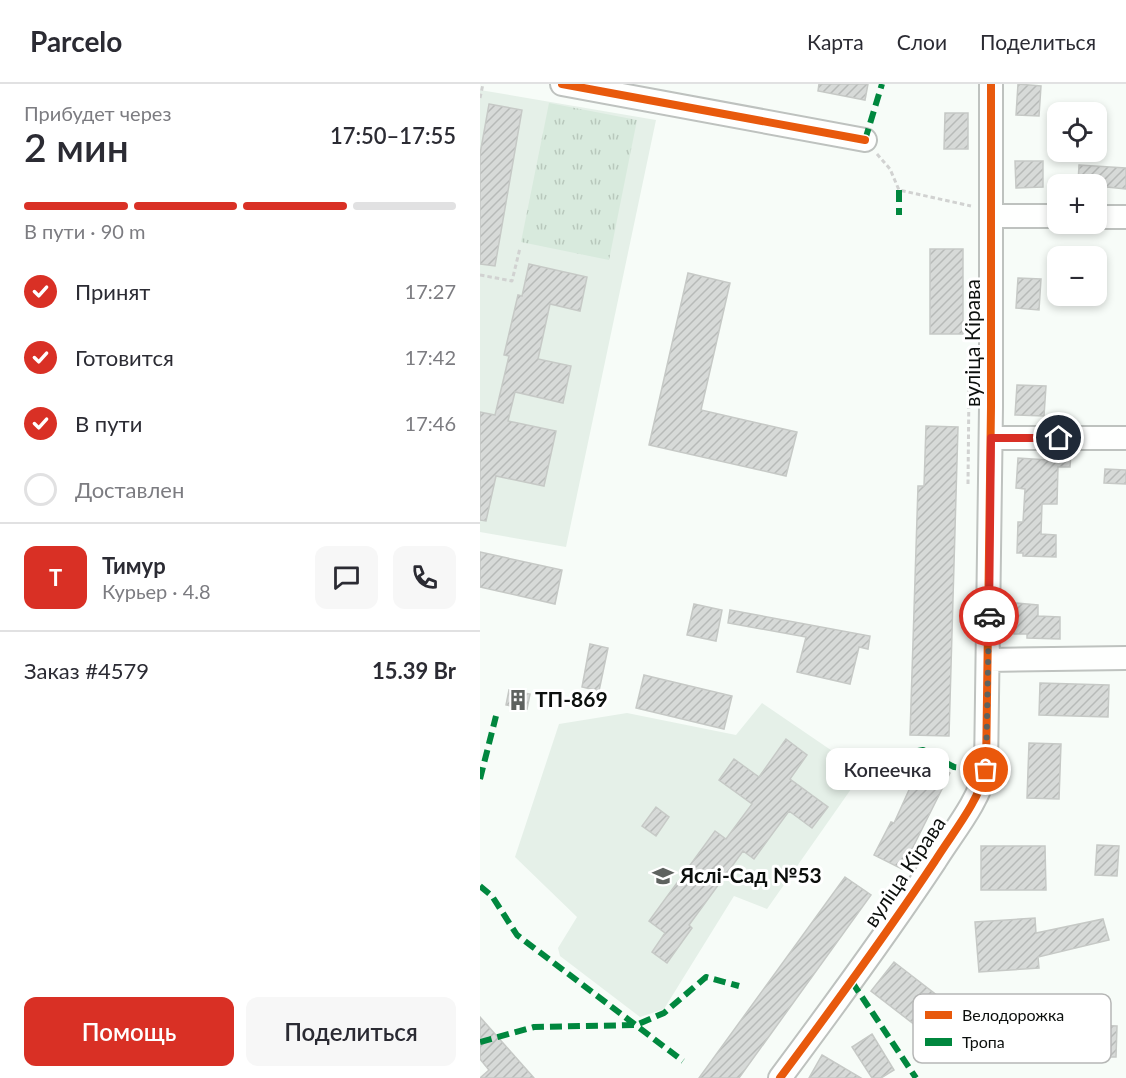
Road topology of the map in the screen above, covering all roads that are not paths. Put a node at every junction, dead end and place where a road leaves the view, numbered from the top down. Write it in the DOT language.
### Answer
graph roads {
  1 [pos="562,84"];
  2 [pos="991,84"];
  3 [pos="866,140"];
  4 [pos="991,216"];
  5 [pos="1047,216"];
  6 [pos="1107,217"];
  7 [pos="1126,217"];
  8 [pos="991,438"];
  9 [pos="1126,438"];
  10 [pos="1126,658"];
  11 [pos="988,660"];
  12 [pos="780,1078"];
  1 -- 3 [label="street"];
  2 -- 4 [label="street, вуліца Кірава"];
  4 -- 5 [label="street"];
  4 -- 8 [label="street, вуліца Кірава"];
  6 -- 7 [label="street"];
  8 -- 9 [label="street"];
  8 -- 11 [label="street, вуліца Кірава"];
  10 -- 11 [label="street"];
  11 -- 12 [label="street, вуліца Кірава"];
}
